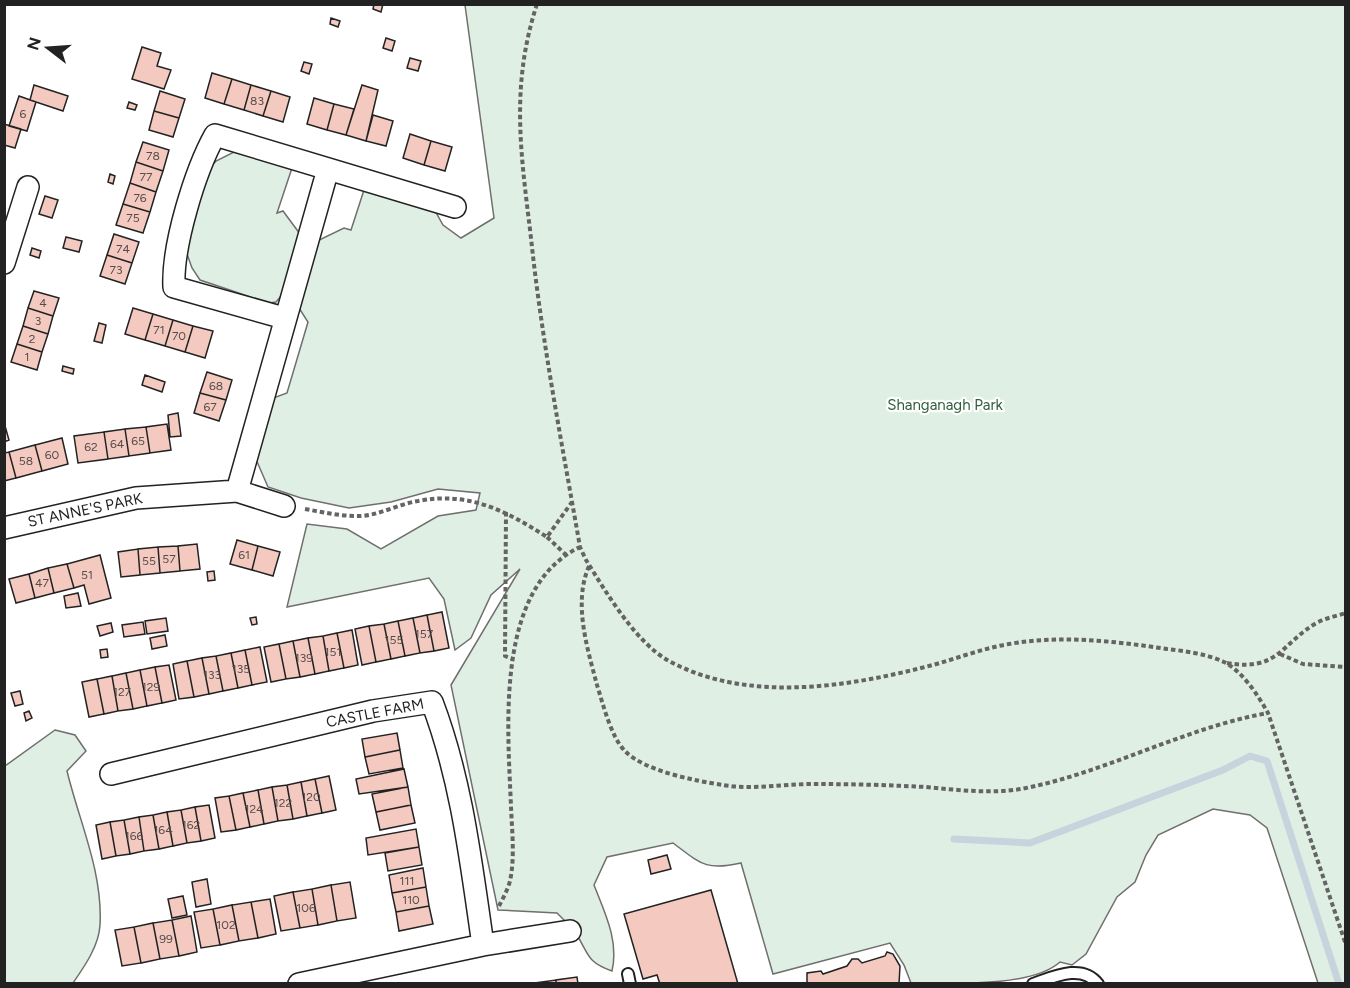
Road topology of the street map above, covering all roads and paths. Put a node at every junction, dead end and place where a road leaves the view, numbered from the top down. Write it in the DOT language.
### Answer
graph roads {
  1 [pos="537,4"];
  2 [pos="328,169"];
  3 [pos="28,187"];
  4 [pos="455,207"];
  5 [pos="4,263"];
  6 [pos="284,318"];
  7 [pos="237,491"];
  8 [pos="572,502"];
  9 [pos="284,506"];
  10 [pos="506,511"];
  11 [pos="4,528"];
  12 [pos="547,537"];
  13 [pos="580,547"];
  14 [pos="565,554"];
  15 [pos="589,566"];
  16 [pos="1346,613"];
  17 [pos="1280,654"];
  18 [pos="513,660"];
  19 [pos="1227,663"];
  20 [pos="1346,667"];
  21 [pos="1268,713"];
  22 [pos="111,774"];
  23 [pos="496,913"];
  24 [pos="570,932"];
  25 [pos="483,945"];
  26 [pos="1346,945"];
  27 [pos="299,984"];
  28 [pos="1033,984"];
  29 [pos="1098,984"];
  1 -- 8 [label="path"];
  2 -- 4 [label="street"];
  2 -- 6 [label="street"];
  2 -- 6 [label="street"];
  3 -- 5 [label="street"];
  6 -- 7 [label="street"];
  7 -- 9 [label="street, ST ANNE'S PARK"];
  7 -- 11 [label="street, ST ANNE'S PARK"];
  8 -- 12 [label="path"];
  8 -- 13 [label="path"];
  9 -- 10 [label="path"];
  10 -- 12 [label="path"];
  10 -- 18 [label="path"];
  12 -- 14 [label="path"];
  13 -- 14 [label="path"];
  13 -- 15 [label="path"];
  14 -- 18 [label="path"];
  15 -- 19 [label="path"];
  15 -- 21 [label="path"];
  16 -- 17 [label="path"];
  17 -- 19 [label="path"];
  17 -- 20 [label="path"];
  18 -- 23 [label="path"];
  19 -- 21 [label="path"];
  21 -- 26 [label="path"];
  22 -- 25 [label="street, CASTLE FARM"];
  24 -- 25 [label="street"];
  25 -- 27 [label="street"];
  28 -- 29 [label="lane"];
}
